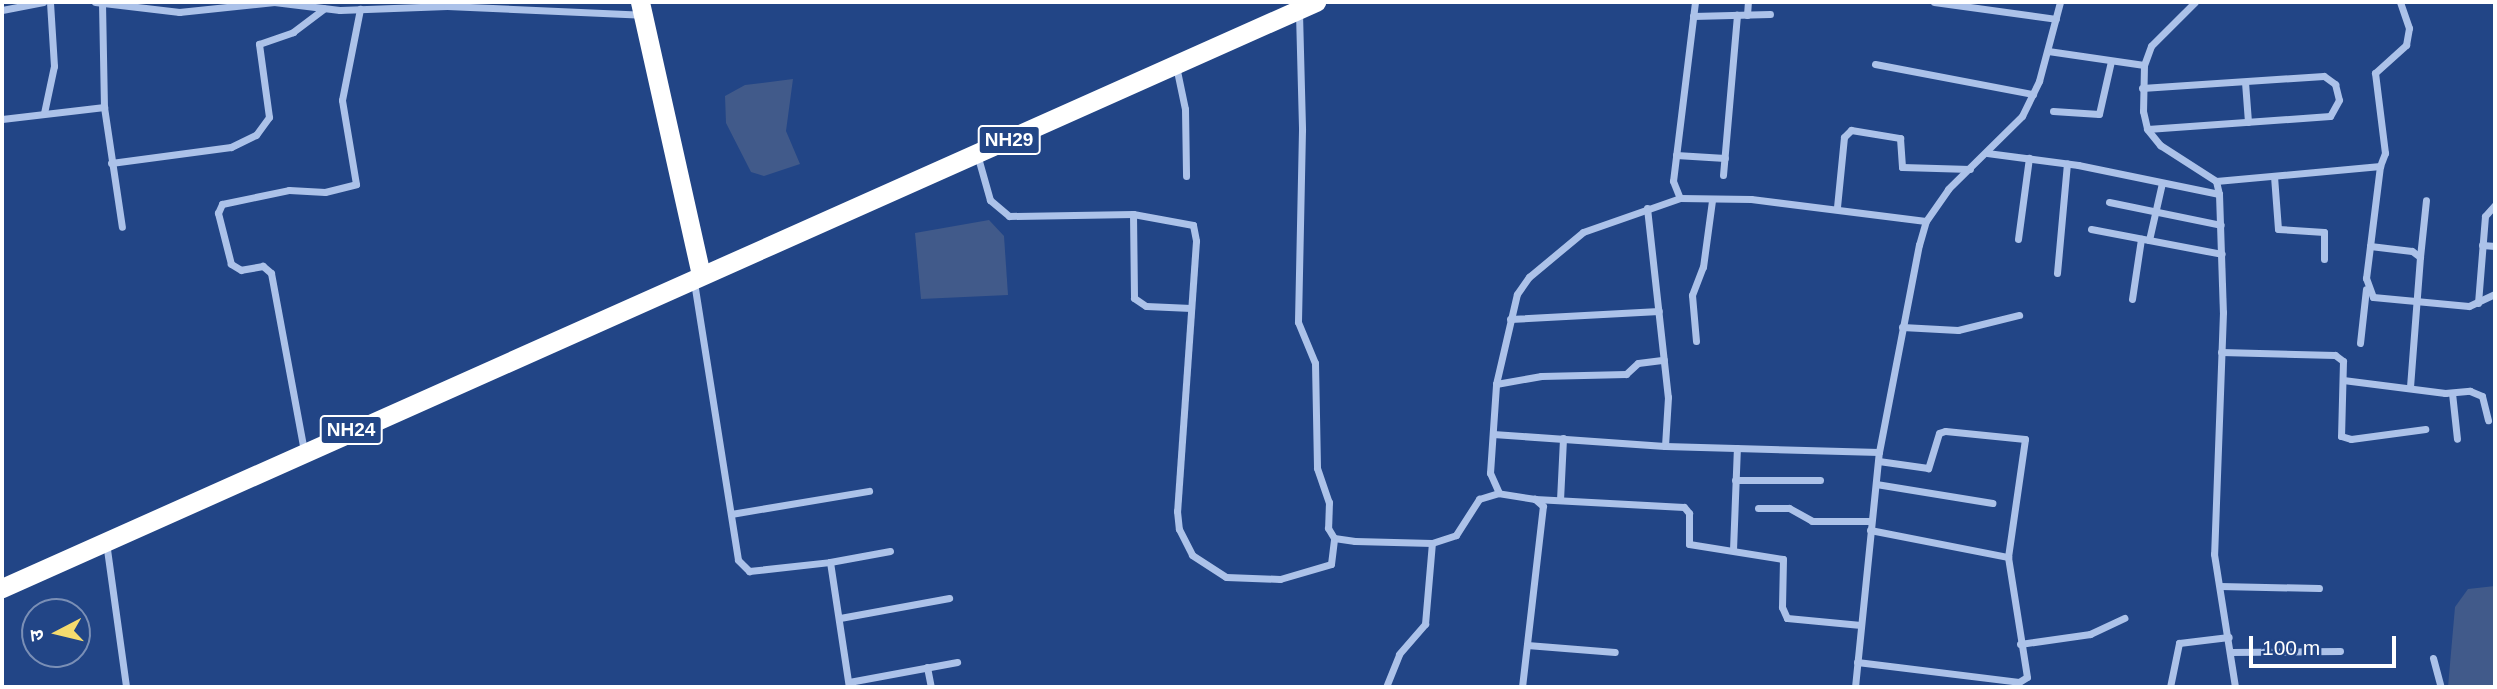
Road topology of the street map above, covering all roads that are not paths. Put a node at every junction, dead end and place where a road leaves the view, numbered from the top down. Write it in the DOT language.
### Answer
graph roads {
  1 [pos="43,2"];
  2 [pos="50,2"];
  3 [pos="99,2"];
  4 [pos="1695,2"];
  5 [pos="1748,2"];
  6 [pos="1934,2"];
  7 [pos="2060,2"];
  8 [pos="2194,2"];
  9 [pos="2399,2"];
  10 [pos="299,3"];
  11 [pos="374,5"];
  12 [pos="1308,6"];
  13 [pos="641,8"];
  14 [pos="324,9"];
  15 [pos="360,9"];
  16 [pos="2,10"];
  17 [pos="1770,14"];
  18 [pos="1737,15"];
  19 [pos="1747,15"];
  20 [pos="1693,16"];
  21 [pos="2056,19"];
  22 [pos="2048,51"];
  23 [pos="2111,61"];
  24 [pos="1875,64"];
  25 [pos="1176,65"];
  26 [pos="2144,65"];
  27 [pos="2245,82"];
  28 [pos="2142,88"];
  29 [pos="2034,94"];
  30 [pos="104,107"];
  31 [pos="2053,111"];
  32 [pos="44,113"];
  33 [pos="2,119"];
  34 [pos="2248,122"];
  35 [pos="2147,129"];
  36 [pos="1987,153"];
  37 [pos="977,154"];
  38 [pos="1676,155"];
  39 [pos="1725,158"];
  40 [pos="2029,158"];
  41 [pos="111,163"];
  42 [pos="2067,163"];
  43 [pos="2381,166"];
  44 [pos="1970,169"];
  45 [pos="1723,175"];
  46 [pos="1186,176"];
  47 [pos="2274,176"];
  48 [pos="2216,181"];
  49 [pos="2162,183"];
  50 [pos="2219,194"];
  51 [pos="1680,198"];
  52 [pos="1712,200"];
  53 [pos="2426,200"];
  54 [pos="2109,202"];
  55 [pos="2495,205"];
  56 [pos="1838,207"];
  57 [pos="1647,208"];
  58 [pos="2155,212"];
  59 [pos="1133,214"];
  60 [pos="1926,221"];
  61 [pos="2221,225"];
  62 [pos="122,227"];
  63 [pos="2091,229"];
  64 [pos="2018,239"];
  65 [pos="2145,240"];
  66 [pos="2483,245"];
  67 [pos="2370,246"];
  68 [pos="2495,246"];
  69 [pos="2222,254"];
  70 [pos="2420,257"];
  71 [pos="2324,259"];
  72 [pos="2057,273"];
  73 [pos="697,277"];
  74 [pos="2366,288"];
  75 [pos="2495,294"];
  76 [pos="2132,299"];
  77 [pos="2416,302"];
  78 [pos="2478,303"];
  79 [pos="1191,308"];
  80 [pos="1659,311"];
  81 [pos="2019,315"];
  82 [pos="1510,320"];
  83 [pos="1902,327"];
  84 [pos="1696,341"];
  85 [pos="2360,343"];
  86 [pos="2221,352"];
  87 [pos="1664,360"];
  88 [pos="2343,380"];
  89 [pos="1496,384"];
  90 [pos="2410,388"];
  91 [pos="2452,393"];
  92 [pos="2488,420"];
  93 [pos="2425,429"];
  94 [pos="1493,434"];
  95 [pos="1563,438"];
  96 [pos="2457,439"];
  97 [pos="1665,446"];
  98 [pos="1737,448"];
  99 [pos="304,452"];
  100 [pos="1879,452"];
  101 [pos="1878,461"];
  102 [pos="1735,480"];
  103 [pos="1820,480"];
  104 [pos="1876,484"];
  105 [pos="869,491"];
  106 [pos="1499,493"];
  107 [pos="1535,499"];
  108 [pos="1560,500"];
  109 [pos="1993,503"];
  110 [pos="1758,508"];
  111 [pos="731,514"];
  112 [pos="1871,521"];
  113 [pos="1870,530"];
  114 [pos="1334,538"];
  115 [pos="106,541"];
  116 [pos="1432,543"];
  117 [pos="1732,550"];
  118 [pos="890,551"];
  119 [pos="2008,557"];
  120 [pos="830,562"];
  121 [pos="2220,586"];
  122 [pos="2,587"];
  123 [pos="2319,588"];
  124 [pos="949,598"];
  125 [pos="840,618"];
  126 [pos="2125,618"];
  127 [pos="1861,625"];
  128 [pos="2229,637"];
  129 [pos="2020,644"];
  130 [pos="1527,645"];
  131 [pos="2340,651"];
  132 [pos="1615,652"];
  133 [pos="2231,652"];
  134 [pos="2433,658"];
  135 [pos="957,662"];
  136 [pos="1857,662"];
  137 [pos="927,667"];
  138 [pos="849,685"];
  139 [pos="126,687"];
  140 [pos="930,687"];
  141 [pos="1386,687"];
  142 [pos="1522,687"];
  143 [pos="1855,687"];
  144 [pos="2170,687"];
  145 [pos="2235,687"];
  146 [pos="2441,687"];
  1 -- 16 [label="street"];
  2 -- 32 [label="street"];
  3 -- 10 [label="street"];
  3 -- 30 [label="street"];
  4 -- 20 [label="street"];
  5 -- 19 [label="street"];
  6 -- 21 [label="street"];
  7 -- 21 [label="street"];
  8 -- 26 [label="street"];
  9 -- 43 [label="street"];
  10 -- 14 [label="street"];
  11 -- 13 [label="street"];
  11 -- 15 [label="street"];
  12 -- 25 [label="highway, NH29"];
  12 -- 114 [label="street"];
  13 -- 73 [label="highway"];
  14 -- 15 [label="street"];
  14 -- 41 [label="street"];
  15 -- 99 [label="street"];
  17 -- 19 [label="street"];
  18 -- 19 [label="street"];
  18 -- 20 [label="street"];
  18 -- 39 [label="street"];
  20 -- 38 [label="street"];
  21 -- 22 [label="street"];
  22 -- 23 [label="street"];
  22 -- 29 [label="street"];
  23 -- 26 [label="street"];
  23 -- 31 [label="street"];
  24 -- 29 [label="street"];
  25 -- 37 [label="highway, NH29"];
  25 -- 46 [label="street"];
  26 -- 28 [label="street"];
  27 -- 28 [label="street"];
  27 -- 34 [label="street"];
  27 -- 34 [label="street"];
  28 -- 35 [label="street"];
  29 -- 36 [label="street"];
  30 -- 32 [label="street"];
  30 -- 41 [label="street"];
  32 -- 33 [label="street"];
  34 -- 35 [label="street"];
  35 -- 48 [label="street"];
  36 -- 40 [label="street"];
  36 -- 44 [label="street"];
  37 -- 59 [label="street"];
  37 -- 73 [label="highway, NH29"];
  38 -- 39 [label="street"];
  38 -- 51 [label="street"];
  39 -- 45 [label="street"];
  40 -- 42 [label="street"];
  40 -- 64 [label="street"];
  41 -- 62 [label="street"];
  42 -- 49 [label="street"];
  42 -- 72 [label="street"];
  43 -- 47 [label="street"];
  43 -- 67 [label="street"];
  44 -- 56 [label="street"];
  44 -- 60 [label="street"];
  47 -- 48 [label="street"];
  47 -- 71 [label="street"];
  48 -- 50 [label="street"];
  49 -- 50 [label="street"];
  49 -- 58 [label="street"];
  50 -- 61 [label="street"];
  51 -- 52 [label="street"];
  51 -- 57 [label="street"];
  52 -- 56 [label="street"];
  52 -- 84 [label="street"];
  53 -- 70 [label="street"];
  54 -- 58 [label="street"];
  55 -- 66 [label="street"];
  56 -- 60 [label="street"];
  57 -- 80 [label="street"];
  57 -- 82 [label="street"];
  58 -- 61 [label="street"];
  58 -- 65 [label="street"];
  59 -- 79 [label="street"];
  59 -- 79 [label="street"];
  60 -- 83 [label="street"];
  61 -- 69 [label="street"];
  63 -- 65 [label="street"];
  65 -- 69 [label="street"];
  65 -- 76 [label="street"];
  66 -- 68 [label="street"];
  66 -- 78 [label="street"];
  67 -- 70 [label="street"];
  67 -- 74 [label="street"];
  69 -- 86 [label="street"];
  70 -- 77 [label="street"];
  73 -- 99 [label="highway, NH24"];
  73 -- 111 [label="street"];
  74 -- 77 [label="street"];
  74 -- 85 [label="street"];
  75 -- 78 [label="street"];
  77 -- 78 [label="street"];
  77 -- 90 [label="street"];
  79 -- 114 [label="street"];
  80 -- 82 [label="street"];
  80 -- 87 [label="street"];
  81 -- 83 [label="street"];
  82 -- 89 [label="street"];
  83 -- 100 [label="street"];
  86 -- 88 [label="street"];
  86 -- 121 [label="street"];
  87 -- 89 [label="street"];
  87 -- 97 [label="street"];
  88 -- 90 [label="street"];
  88 -- 93 [label="street"];
  89 -- 94 [label="street"];
  90 -- 91 [label="street"];
  91 -- 92 [label="street"];
  91 -- 96 [label="street"];
  94 -- 95 [label="street"];
  94 -- 106 [label="street"];
  95 -- 97 [label="street"];
  95 -- 108 [label="street"];
  97 -- 98 [label="street"];
  98 -- 100 [label="street"];
  98 -- 102 [label="street"];
  99 -- 115 [label="highway, NH24"];
  100 -- 101 [label="street"];
  101 -- 104 [label="street"];
  101 -- 119 [label="street"];
  102 -- 103 [label="street"];
  102 -- 117 [label="street"];
  104 -- 109 [label="street"];
  104 -- 112 [label="street"];
  105 -- 111 [label="street"];
  106 -- 107 [label="street"];
  106 -- 116 [label="street"];
  107 -- 108 [label="street"];
  107 -- 130 [label="street"];
  108 -- 117 [label="street"];
  110 -- 112 [label="street"];
  111 -- 120 [label="street"];
  112 -- 113 [label="street"];
  113 -- 119 [label="street"];
  113 -- 127 [label="street"];
  114 -- 116 [label="street"];
  115 -- 122 [label="highway, NH24"];
  115 -- 139 [label="street"];
  116 -- 141 [label="street"];
  117 -- 127 [label="street"];
  118 -- 120 [label="street"];
  119 -- 129 [label="street"];
  120 -- 125 [label="street"];
  121 -- 123 [label="street"];
  121 -- 128 [label="street"];
  124 -- 125 [label="street"];
  125 -- 138 [label="street"];
  126 -- 129 [label="street"];
  127 -- 136 [label="street"];
  128 -- 133 [label="street"];
  128 -- 144 [label="street"];
  129 -- 136 [label="street"];
  130 -- 132 [label="street"];
  130 -- 142 [label="street"];
  131 -- 133 [label="street"];
  133 -- 145 [label="street"];
  134 -- 146 [label="street"];
  135 -- 137 [label="street"];
  136 -- 143 [label="street"];
  137 -- 138 [label="street"];
  137 -- 140 [label="street"];
}
